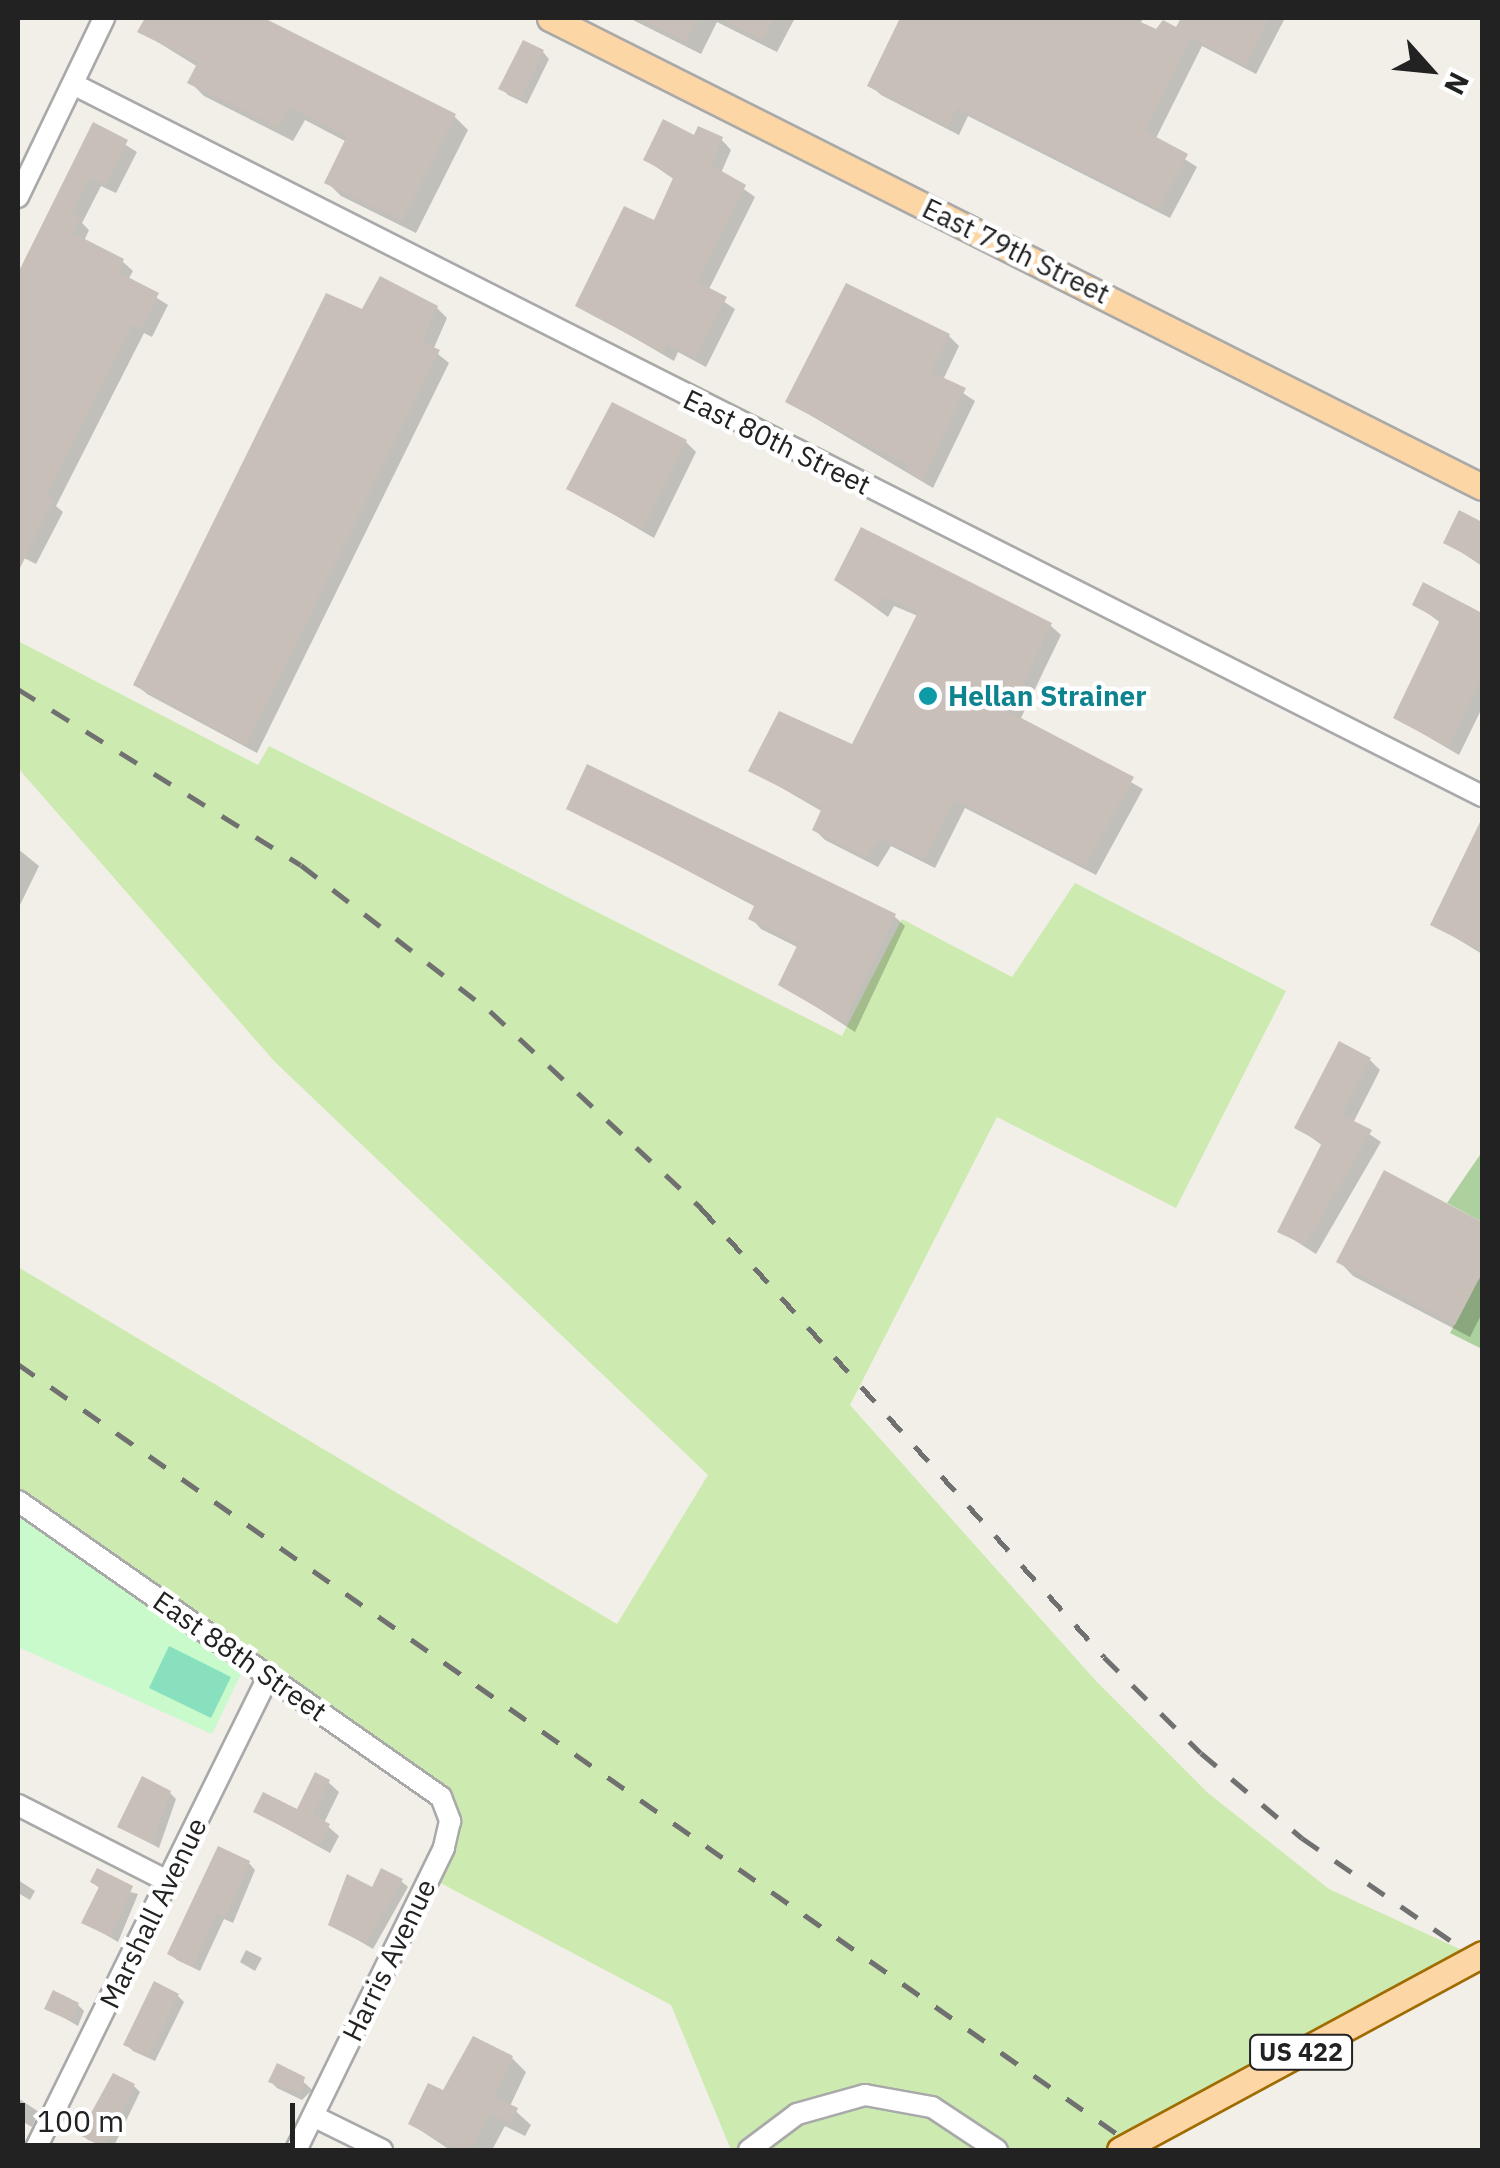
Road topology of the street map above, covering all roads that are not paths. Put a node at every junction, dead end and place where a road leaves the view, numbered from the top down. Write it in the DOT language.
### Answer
graph roads {
  1 [pos="104,18"];
  2 [pos="550,18"];
  3 [pos="73,84"];
  4 [pos="18,197"];
  5 [pos="1482,486"];
  6 [pos="1482,796"];
  7 [pos="18,1501"];
  8 [pos="269,1675"];
  9 [pos="18,1805"];
  10 [pos="450,1820"];
  11 [pos="169,1882"];
  12 [pos="1482,1954"];
  13 [pos="313,2116"];
  14 [pos="35,2150"];
  15 [pos="296,2150"];
  16 [pos="382,2150"];
  17 [pos="750,2150"];
  18 [pos="997,2150"];
  19 [pos="1120,2150"];
  1 -- 3 [label="street"];
  2 -- 5 [label="main road, East 79th Street"];
  3 -- 4 [label="street"];
  3 -- 6 [label="street, East 80th Street"];
  7 -- 8 [label="street, East 88th Street"];
  8 -- 10 [label="street, East 88th Street"];
  8 -- 11 [label="street, Marshall Avenue"];
  9 -- 11 [label="street"];
  10 -- 13 [label="street, Harris Avenue"];
  11 -- 14 [label="street, Marshall Avenue"];
  12 -- 19 [label="main road, US 422, bridge"];
  13 -- 15 [label="street, Harris Avenue"];
  13 -- 16 [label="street"];
  17 -- 18 [label="street"];
}
